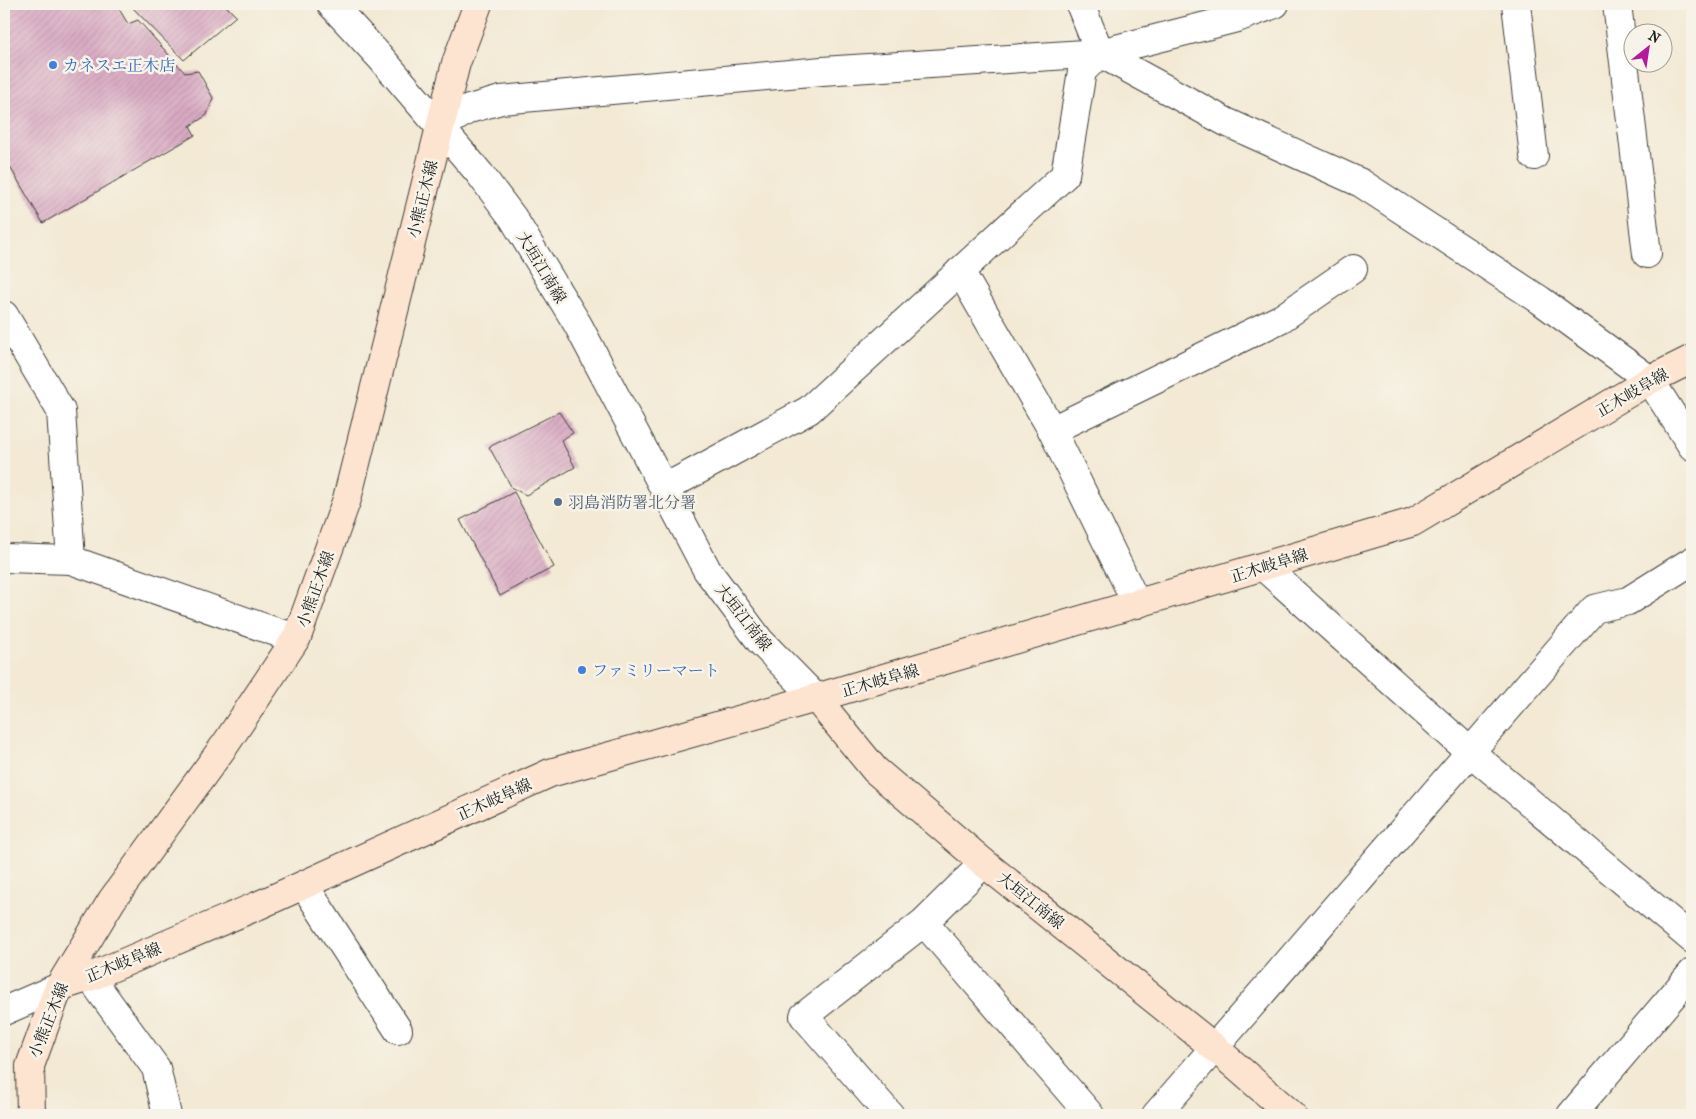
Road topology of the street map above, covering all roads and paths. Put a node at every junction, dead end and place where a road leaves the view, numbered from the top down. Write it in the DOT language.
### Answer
graph roads {
  1 [pos="331,4"];
  2 [pos="478,4"];
  3 [pos="1080,4"];
  4 [pos="1275,4"];
  5 [pos="1516,4"];
  6 [pos="1617,4"];
  7 [pos="1100,53"];
  8 [pos="440,127"];
  9 [pos="1534,156"];
  10 [pos="1647,254"];
  11 [pos="1353,269"];
  12 [pos="960,271"];
  13 [pos="4,315"];
  14 [pos="1692,359"];
  15 [pos="1650,380"];
  16 [pos="1052,430"];
  17 [pos="1692,446"];
  18 [pos="665,488"];
  19 [pos="4,558"];
  20 [pos="71,560"];
  21 [pos="1692,561"];
  22 [pos="1264,567"];
  23 [pos="1137,604"];
  24 [pos="297,637"];
  25 [pos="816,698"];
  26 [pos="1469,751"];
  27 [pos="984,863"];
  28 [pos="304,885"];
  29 [pos="924,922"];
  30 [pos="1692,940"];
  31 [pos="1692,973"];
  32 [pos="90,977"];
  33 [pos="59,987"];
  34 [pos="4,1011"];
  35 [pos="398,1030"];
  36 [pos="1215,1048"];
  37 [pos="31,1115"];
  38 [pos="167,1115"];
  39 [pos="890,1115"];
  40 [pos="1090,1115"];
  41 [pos="1156,1115"];
  42 [pos="1292,1115"];
  43 [pos="1572,1115"];
  1 -- 8 [label="street, 大垣江南線"];
  2 -- 8 [label="main road, 小熊正木線"];
  3 -- 7 [label="street"];
  4 -- 7 [label="street"];
  5 -- 9 [label="street"];
  6 -- 10 [label="street"];
  7 -- 8 [label="street"];
  7 -- 12 [label="street"];
  7 -- 15 [label="street"];
  8 -- 18 [label="street, 大垣江南線"];
  8 -- 24 [label="main road, 小熊正木線"];
  11 -- 16 [label="street"];
  12 -- 16 [label="street"];
  12 -- 18 [label="street"];
  13 -- 20 [label="street"];
  14 -- 15 [label="main road, 正木岐阜線"];
  15 -- 17 [label="street"];
  15 -- 22 [label="main road, 正木岐阜線"];
  16 -- 23 [label="street"];
  18 -- 25 [label="street, 大垣江南線"];
  19 -- 20 [label="street"];
  20 -- 24 [label="street"];
  21 -- 26 [label="street"];
  22 -- 23 [label="main road, 正木岐阜線"];
  22 -- 26 [label="street"];
  23 -- 25 [label="main road, 正木岐阜線"];
  24 -- 33 [label="main road, 小熊正木線"];
  25 -- 27 [label="main road, 大垣江南線"];
  25 -- 28 [label="main road, 正木岐阜線"];
  26 -- 30 [label="street"];
  26 -- 36 [label="street"];
  27 -- 29 [label="street"];
  27 -- 36 [label="main road, 大垣江南線"];
  28 -- 32 [label="main road, 正木岐阜線"];
  28 -- 35 [label="street"];
  29 -- 39 [label="street"];
  29 -- 40 [label="street"];
  31 -- 43 [label="street"];
  32 -- 33 [label="main road, 正木岐阜線"];
  32 -- 38 [label="street"];
  33 -- 34 [label="street"];
  33 -- 37 [label="main road, 小熊正木線"];
  36 -- 41 [label="street"];
  36 -- 42 [label="main road, 大垣江南線"];
}
